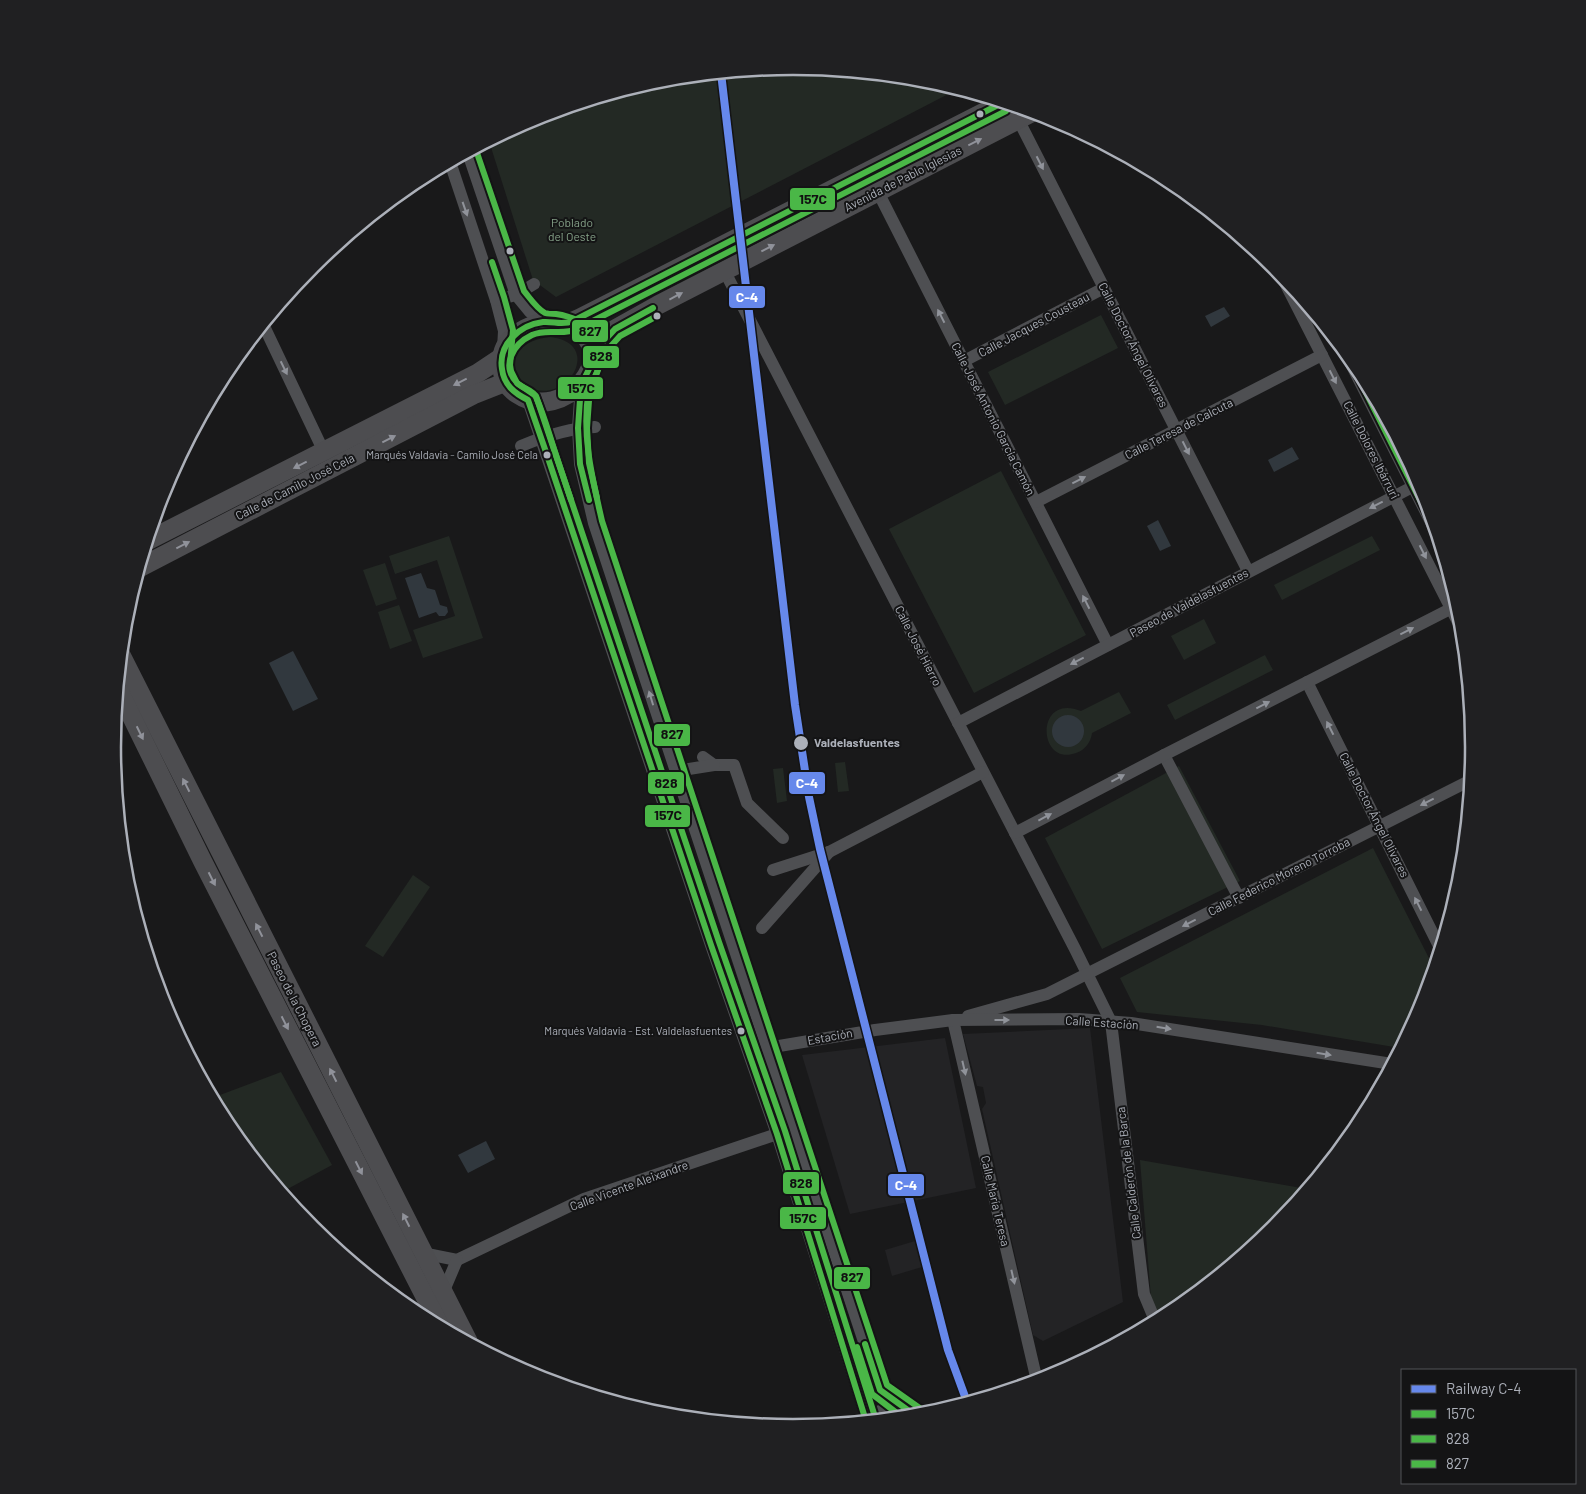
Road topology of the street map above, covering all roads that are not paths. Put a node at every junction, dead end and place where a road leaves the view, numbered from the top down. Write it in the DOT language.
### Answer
graph roads {
  1 [pos="995,107"];
  2 [pos="1025,117"];
  3 [pos="1027,117"];
  4 [pos="470,158"];
  5 [pos="452,168"];
  6 [pos="878,192"];
  7 [pos="724,270"];
  8 [pos="534,284"];
  9 [pos="1104,288"];
  10 [pos="516,295"];
  11 [pos="1293,299"];
  12 [pos="496,300"];
  13 [pos="542,322"];
  14 [pos="564,324"];
  15 [pos="267,330"];
  16 [pos="502,353"];
  17 [pos="593,353"];
  18 [pos="1322,355"];
  19 [pos="964,361"];
  20 [pos="506,382"];
  21 [pos="581,384"];
  22 [pos="528,400"];
  23 [pos="578,428"];
  24 [pos="595,428"];
  25 [pos="1177,430"];
  26 [pos="541,438"];
  27 [pos="521,446"];
  28 [pos="324,452"];
  29 [pos="1412,486"];
  30 [pos="1394,496"];
  31 [pos="1036,502"];
  32 [pos="155,537"];
  33 [pos="147,564"];
  34 [pos="1248,571"];
  35 [pos="1446,592"];
  36 [pos="1450,608"];
  37 [pos="1108,645"];
  38 [pos="126,665"];
  39 [pos="1307,682"];
  40 [pos="123,698"];
  41 [pos="958,723"];
  42 [pos="1164,755"];
  43 [pos="703,756"];
  44 [pos="714,766"];
  45 [pos="676,771"];
  46 [pos="983,772"];
  47 [pos="1464,783"];
  48 [pos="1379,826"];
  49 [pos="1015,833"];
  50 [pos="783,838"];
  51 [pos="829,852"];
  52 [pos="773,870"];
  53 [pos="1239,898"];
  54 [pos="762,928"];
  55 [pos="1436,940"];
  56 [pos="1088,975"];
  57 [pos="953,1020"];
  58 [pos="1111,1022"];
  59 [pos="767,1048"];
  60 [pos="1386,1063"];
  61 [pos="777,1134"];
  62 [pos="422,1253"];
  63 [pos="457,1260"];
  64 [pos="443,1293"];
  65 [pos="432,1313"];
  66 [pos="1152,1314"];
  67 [pos="464,1333"];
  68 [pos="1035,1373"];
  69 [pos="906,1409"];
  70 [pos="865,1415"];
  1 -- 14 [label="street, Avenida de Pablo Iglesias"];
  6 -- 2 [label="street, Avenida de Pablo Iglesias, one-way"];
  3 -- 9 [label="street, Calle Doctor Ángel Olivares, one-way"];
  4 -- 10 [label="street"];
  5 -- 12 [label="street, one-way"];
  7 -- 6 [label="street, Avenida de Pablo Iglesias, one-way"];
  19 -- 6 [label="street, Calle José Antonio García Camón, one-way"];
  17 -- 7 [label="street, Avenida de Pablo Iglesias, one-way"];
  7 -- 41 [label="street, Calle José Hierro"];
  8 -- 10 [label="street"];
  9 -- 19 [label="street, Calle Jacques Cousteau"];
  9 -- 25 [label="street, Calle Doctor Ángel Olivares"];
  10 -- 12 [label="street"];
  10 -- 13 [label="street"];
  11 -- 18 [label="street, Calle Dolores Ibárruri"];
  12 -- 16 [label="street"];
  13 -- 14 [label="street"];
  13 -- 16 [label="street"];
  14 -- 17 [label="street"];
  15 -- 28 [label="street, one-way"];
  16 -- 20 [label="street"];
  16 -- 28 [label="street, Calle de Camilo José Cela, one-way"];
  17 -- 21 [label="street"];
  18 -- 25 [label="street, Calle Teresa de Calcuta"];
  18 -- 30 [label="street, Calle Dolores Ibárruri, one-way"];
  19 -- 31 [label="street, Calle José Antonio García Camón"];
  20 -- 22 [label="street"];
  33 -- 20 [label="street, Calle de Camilo José Cela, one-way"];
  21 -- 22 [label="street"];
  21 -- 23 [label="street"];
  22 -- 26 [label="street"];
  23 -- 24 [label="street"];
  23 -- 26 [label="street"];
  45 -- 23 [label="street, one-way"];
  31 -- 25 [label="street, Calle Teresa de Calcuta, one-way"];
  25 -- 34 [label="street, Calle Doctor Ángel Olivares, one-way"];
  26 -- 27 [label="street"];
  26 -- 61 [label="street"];
  28 -- 32 [label="street, Calle de Camilo José Cela, one-way"];
  29 -- 30 [label="street, Paseo de Valdelasfuentes"];
  30 -- 34 [label="street, Paseo de Valdelasfuentes, one-way"];
  30 -- 35 [label="street, Calle Dolores Ibárruri, one-way"];
  37 -- 31 [label="street, Calle José Antonio García Camón, one-way"];
  34 -- 37 [label="street, Paseo de Valdelasfuentes"];
  39 -- 36 [label="street, one-way"];
  37 -- 41 [label="street, Paseo de Valdelasfuentes, one-way"];
  62 -- 38 [label="street, Paseo de la Chopera, one-way"];
  42 -- 39 [label="street, one-way"];
  48 -- 39 [label="street, Calle Doctor Ángel Olivares, one-way"];
  40 -- 65 [label="street, Paseo de la Chopera, one-way"];
  41 -- 46 [label="street, Calle José Hierro"];
  49 -- 42 [label="street, one-way"];
  42 -- 53 [label="street"];
  43 -- 44 [label="street"];
  44 -- 45 [label="street"];
  44 -- 50 [label="street"];
  45 -- 59 [label="street"];
  46 -- 49 [label="street, Calle José Hierro"];
  46 -- 51 [label="street"];
  47 -- 48 [label="street, Calle Federico Moreno Torroba, one-way"];
  48 -- 53 [label="street, Calle Federico Moreno Torroba"];
  55 -- 48 [label="street, Calle Doctor Ángel Olivares, one-way"];
  49 -- 56 [label="street, Calle José Hierro"];
  51 -- 52 [label="street"];
  51 -- 54 [label="street"];
  53 -- 56 [label="street, Calle Federico Moreno Torroba, one-way"];
  56 -- 57 [label="street"];
  56 -- 58 [label="street, Calle José Hierro"];
  57 -- 58 [label="street, Calle Estación, one-way"];
  57 -- 59 [label="street, Estación"];
  57 -- 68 [label="street, Calle María Teresa, one-way"];
  58 -- 60 [label="street, Calle Estación, one-way"];
  58 -- 66 [label="street, Calle Calderón de la Barca"];
  59 -- 69 [label="street"];
  61 -- 63 [label="street, Calle Vicente Aleixandre"];
  61 -- 70 [label="street"];
  62 -- 63 [label="street"];
  62 -- 64 [label="street, Paseo de la Chopera"];
  63 -- 64 [label="street"];
  64 -- 67 [label="street, Paseo de la Chopera"];
}
